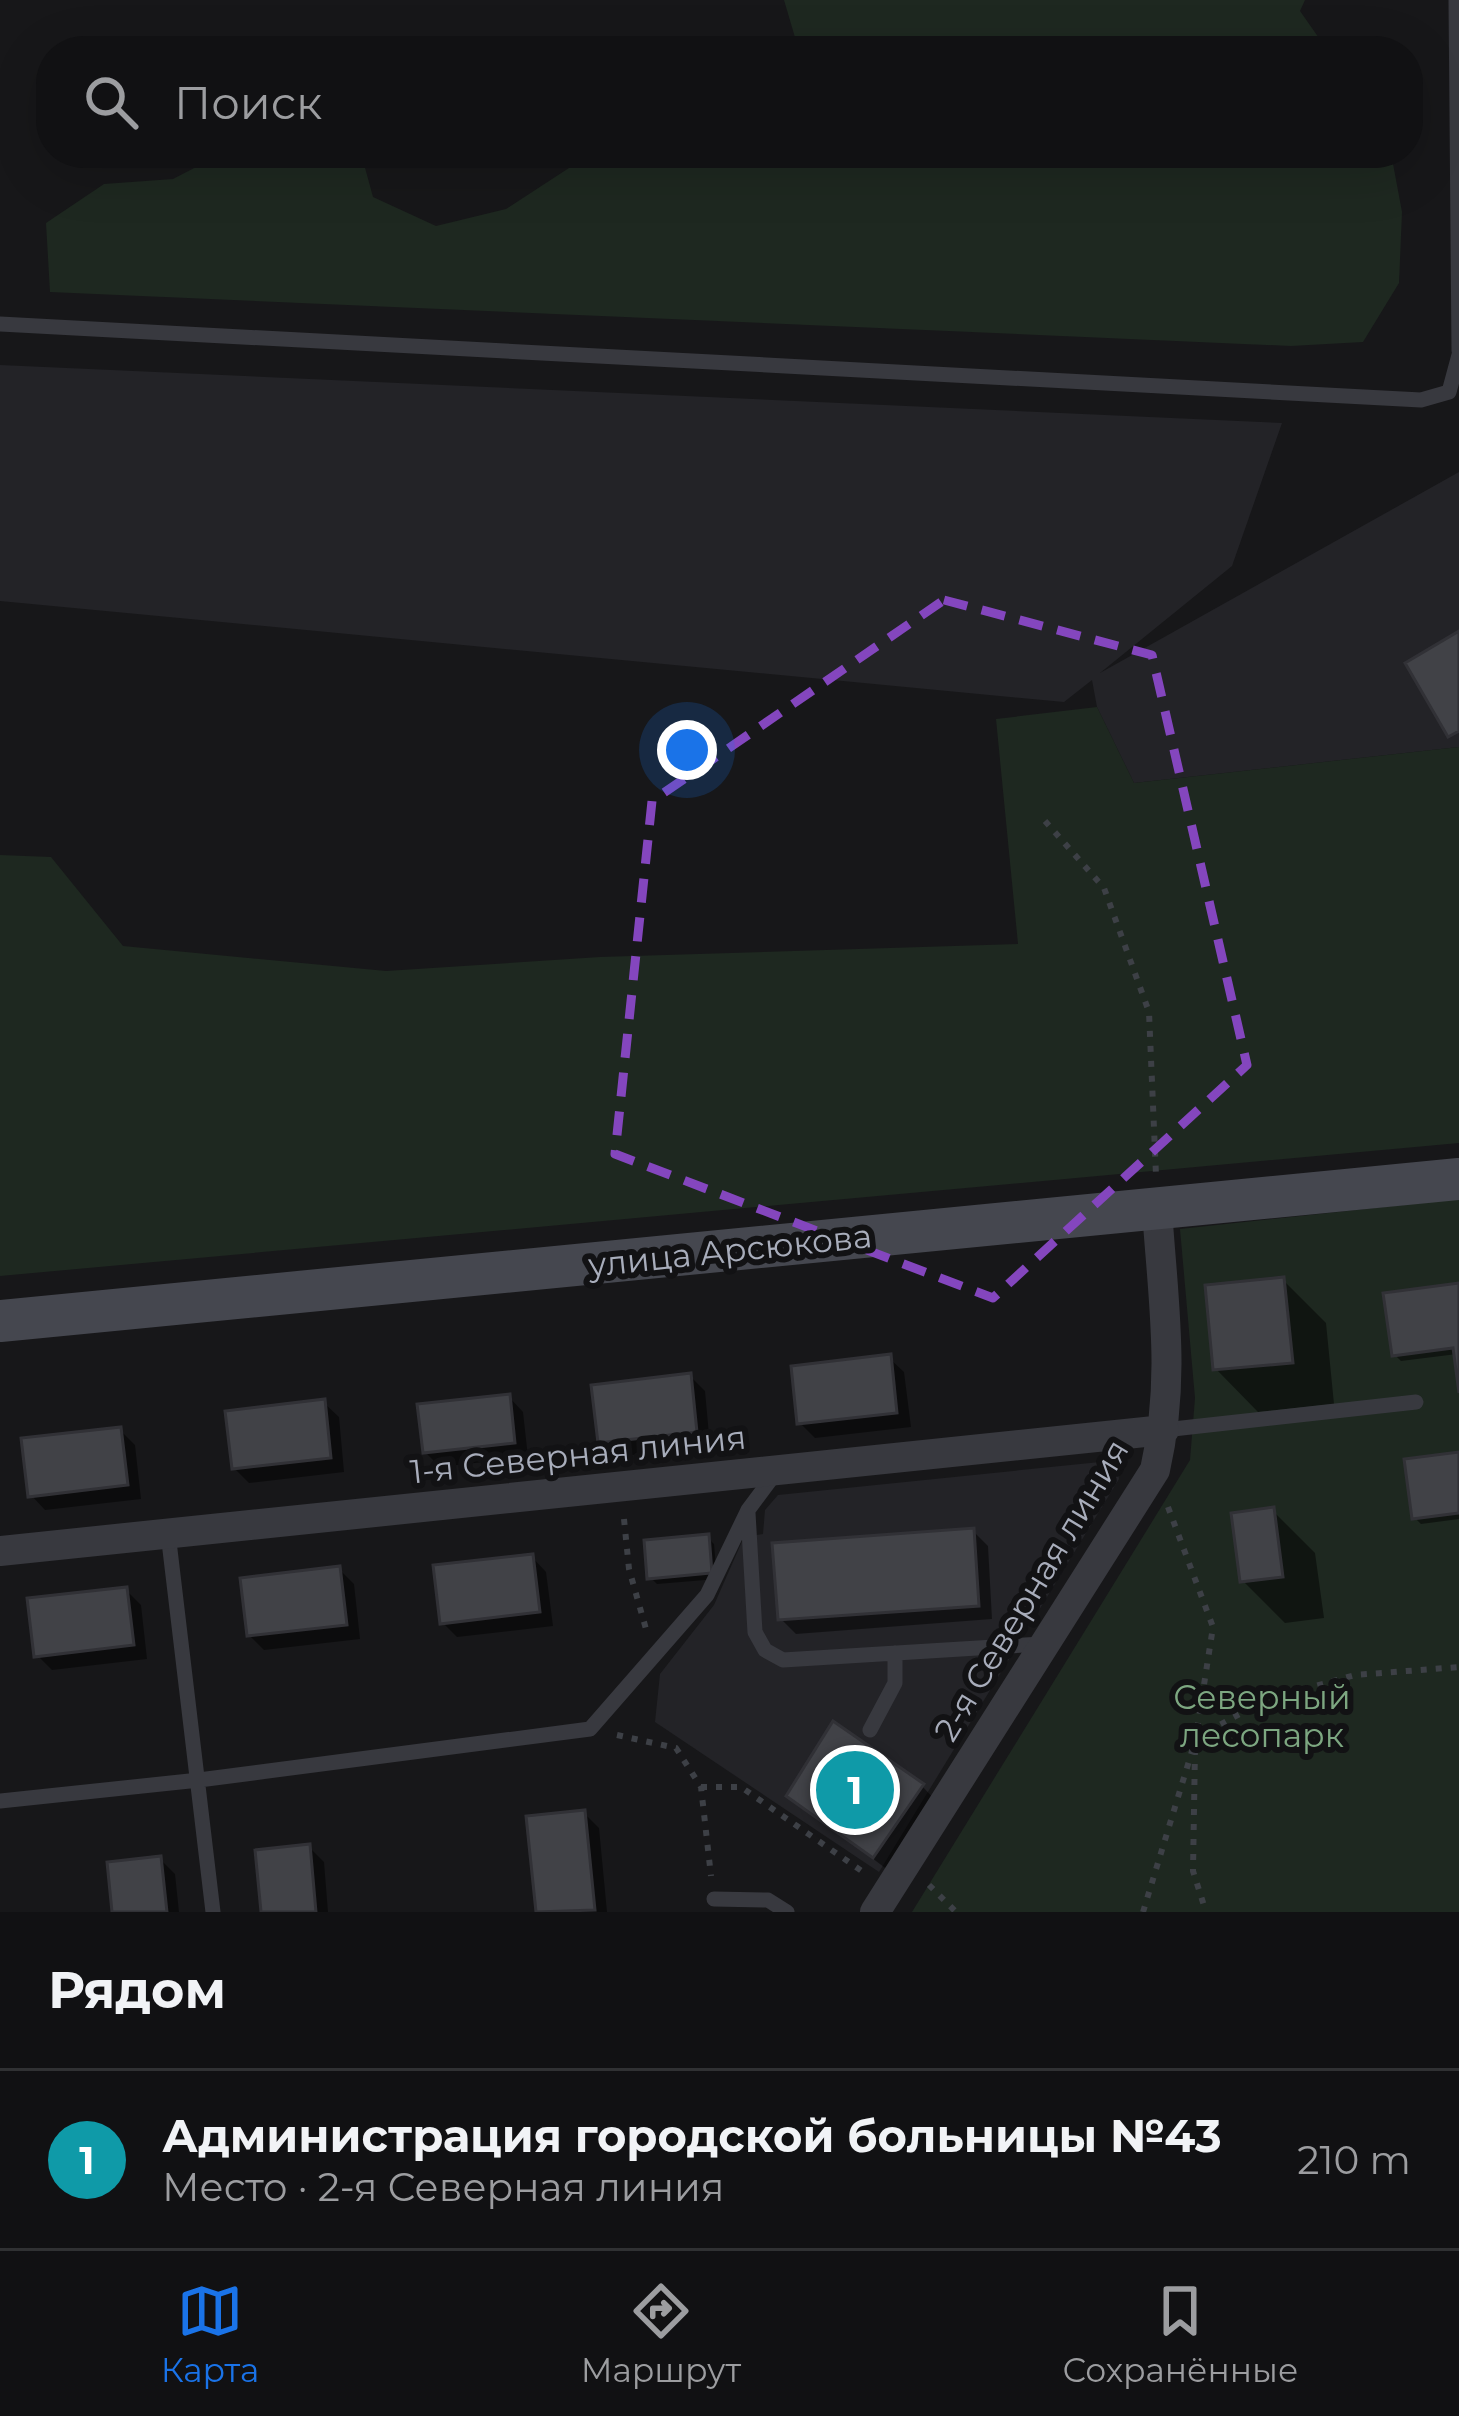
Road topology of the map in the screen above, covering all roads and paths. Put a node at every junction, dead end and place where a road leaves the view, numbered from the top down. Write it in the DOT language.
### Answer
graph roads {
  1 [pos="1456,0"];
  2 [pos="0,324"];
  3 [pos="1459,353"];
  4 [pos="1046,821"];
  5 [pos="1459,1179"];
  6 [pos="1157,1209"];
  7 [pos="0,1321"];
  8 [pos="1416,1402"];
  9 [pos="1164,1430"];
  10 [pos="778,1469"];
  11 [pos="1155,1470"];
  12 [pos="620,1486"];
  13 [pos="748,1510"];
  14 [pos="169,1533"];
  15 [pos="0,1551"];
  16 [pos="1044,1644"];
  17 [pos="895,1654"];
  18 [pos="652,1655"];
  19 [pos="1459,1667"];
  20 [pos="590,1729"];
  21 [pos="870,1730"];
  22 [pos="1196,1738"];
  23 [pos="199,1780"];
  24 [pos="701,1787"];
  25 [pos="0,1801"];
  26 [pos="714,1899"];
  27 [pos="882,1901"];
  28 [pos="213,1912"];
  29 [pos="787,1912"];
  30 [pos="1143,1912"];
  31 [pos="1206,1912"];
  1 -- 3 [label="lane"];
  2 -- 3 [label="lane"];
  4 -- 6 [label="path"];
  5 -- 6 [label="street, улица Арсюкова"];
  6 -- 7 [label="street, улица Арсюкова"];
  6 -- 9 [label="street, 2-я Северная линия"];
  8 -- 9 [label="lane"];
  9 -- 10 [label="street, 1-я Северная линия"];
  9 -- 11 [label="street, 2-я Северная линия"];
  10 -- 12 [label="street, 1-я Северная линия"];
  10 -- 13 [label="lane"];
  11 -- 16 [label="street, 2-я Северная линия"];
  11 -- 22 [label="path"];
  12 -- 14 [label="street, 1-я Северная линия"];
  12 -- 18 [label="path"];
  13 -- 17 [label="lane"];
  13 -- 18 [label="lane"];
  14 -- 15 [label="street, 1-я Северная линия"];
  14 -- 23 [label="lane"];
  16 -- 17 [label="lane"];
  16 -- 27 [label="street, 2-я Северная линия"];
  17 -- 21 [label="lane"];
  18 -- 20 [label="lane"];
  19 -- 22 [label="path"];
  20 -- 23 [label="lane"];
  20 -- 24 [label="path"];
  22 -- 30 [label="path"];
  22 -- 31 [label="path"];
  23 -- 25 [label="lane"];
  23 -- 28 [label="lane"];
  24 -- 26 [label="path"];
  24 -- 27 [label="path"];
  26 -- 29 [label="lane"];
}
